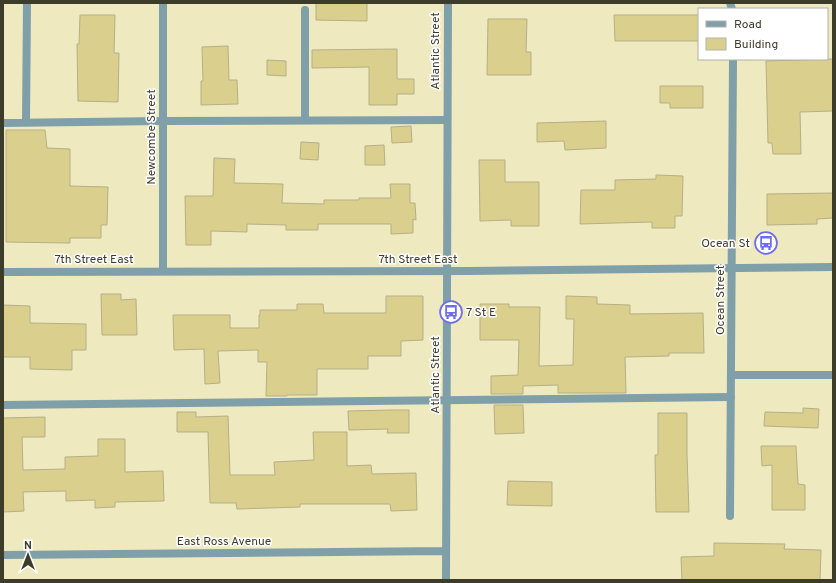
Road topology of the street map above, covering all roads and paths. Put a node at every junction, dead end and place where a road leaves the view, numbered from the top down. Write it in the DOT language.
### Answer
graph roads {
  1 [pos="27,3"];
  2 [pos="163,3"];
  3 [pos="448,3"];
  4 [pos="305,10"];
  5 [pos="733,60"];
  6 [pos="305,120"];
  7 [pos="447,120"];
  8 [pos="163,121"];
  9 [pos="26,122"];
  10 [pos="3,123"];
  11 [pos="833,267"];
  12 [pos="732,268"];
  13 [pos="163,271"];
  14 [pos="447,271"];
  15 [pos="3,272"];
  16 [pos="731,375"];
  17 [pos="833,375"];
  18 [pos="731,397"];
  19 [pos="447,400"];
  20 [pos="3,405"];
  21 [pos="730,516"];
  22 [pos="446,551"];
  23 [pos="3,555"];
  24 [pos="446,580"];
  1 -- 9 [label="street"];
  2 -- 8 [label="street, Newcombe Street"];
  3 -- 7 [label="street, Atlantic Street"];
  4 -- 6 [label="street"];
  5 -- 12 [label="street, Ocean Street"];
  6 -- 7 [label="street"];
  6 -- 8 [label="street"];
  7 -- 14 [label="street, Atlantic Street"];
  8 -- 9 [label="street"];
  8 -- 13 [label="street, Newcombe Street"];
  9 -- 10 [label="street"];
  11 -- 12 [label="street, 7th Street East"];
  12 -- 14 [label="street, 7th Street East"];
  12 -- 16 [label="street, Ocean Street"];
  13 -- 14 [label="street, 7th Street East"];
  13 -- 15 [label="street, 7th Street East"];
  14 -- 19 [label="street, Atlantic Street"];
  16 -- 17 [label="street"];
  16 -- 18 [label="street, Ocean Street"];
  18 -- 19 [label="street"];
  18 -- 21 [label="street, Ocean Street"];
  19 -- 20 [label="street"];
  19 -- 22 [label="street, Atlantic Street"];
  22 -- 23 [label="street, East Ross Avenue"];
  22 -- 24 [label="street, Atlantic Street"];
}
